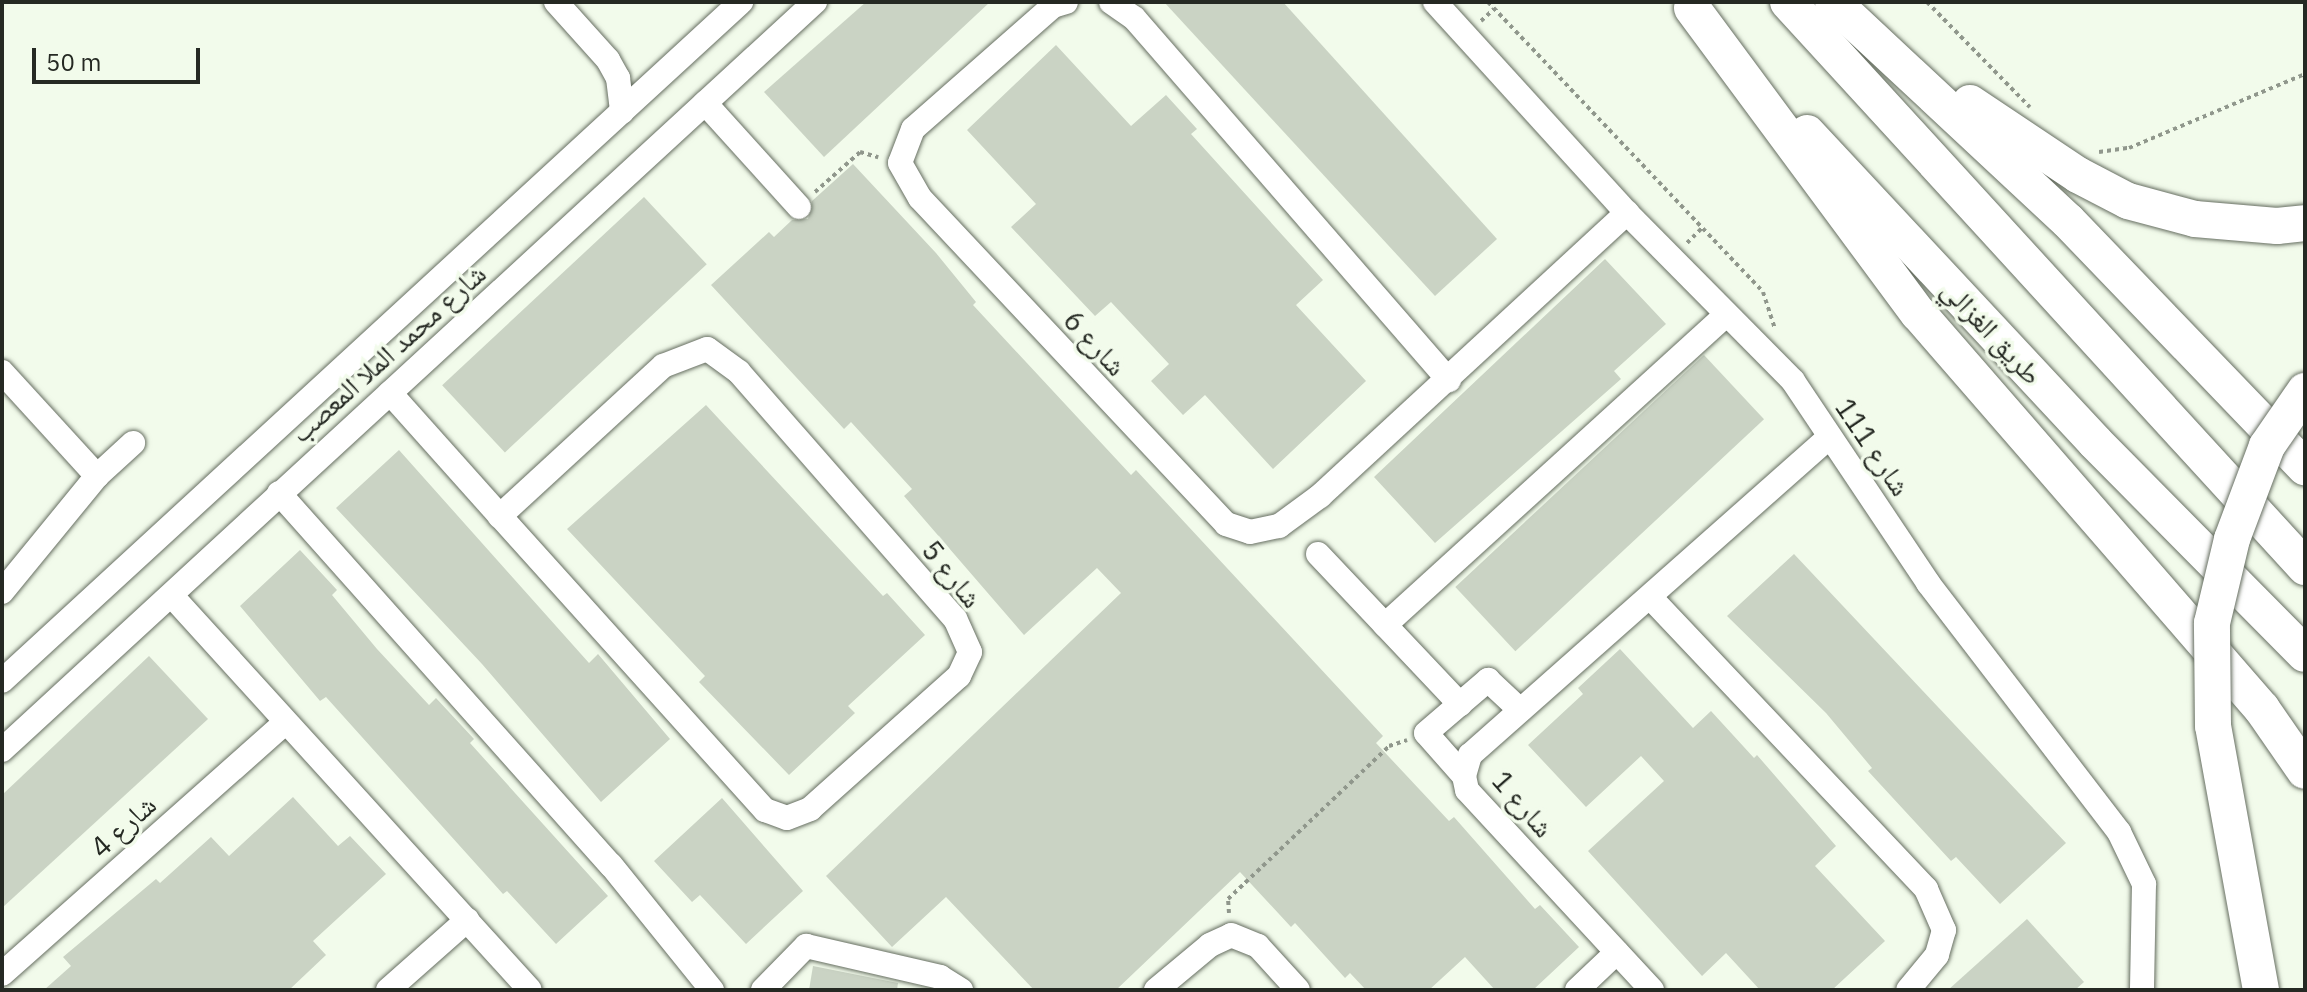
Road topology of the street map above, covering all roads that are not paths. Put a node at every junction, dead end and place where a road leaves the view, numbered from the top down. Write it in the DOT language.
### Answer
graph roads {
  1 [pos="556,2"];
  2 [pos="741,2"];
  3 [pos="815,2"];
  4 [pos="1066,2"];
  5 [pos="1111,2"];
  6 [pos="1435,2"];
  7 [pos="1788,2"];
  8 [pos="1689,5"];
  9 [pos="1845,12"];
  10 [pos="608,60"];
  11 [pos="663,74"];
  12 [pos="705,103"];
  13 [pos="622,112"];
  14 [pos="799,207"];
  15 [pos="1627,213"];
  16 [pos="2305,223"];
  17 [pos="1725,316"];
  18 [pos="2,372"];
  19 [pos="1449,380"];
  20 [pos="2305,391"];
  21 [pos="390,393"];
  22 [pos="1828,438"];
  23 [pos="133,443"];
  24 [pos="2305,467"];
  25 [pos="97,476"];
  26 [pos="279,493"];
  27 [pos="500,516"];
  28 [pos="1318,554"];
  29 [pos="2305,567"];
  30 [pos="2,592"];
  31 [pos="172,596"];
  32 [pos="1650,597"];
  33 [pos="1385,625"];
  34 [pos="2305,654"];
  35 [pos="2,681"];
  36 [pos="1460,704"];
  37 [pos="1520,710"];
  38 [pos="285,723"];
  39 [pos="2,750"];
  40 [pos="2305,771"];
  41 [pos="1464,776"];
  42 [pos="467,920"];
  43 [pos="1617,952"];
  44 [pos="2,974"];
  45 [pos="388,990"];
  46 [pos="530,990"];
  47 [pos="712,990"];
  48 [pos="763,990"];
  49 [pos="961,990"];
  50 [pos="1156,990"];
  51 [pos="1298,990"];
  52 [pos="1577,990"];
  53 [pos="1652,990"];
  54 [pos="1908,990"];
  55 [pos="2142,990"];
  56 [pos="2261,990"];
  1 -- 10 [label="street"];
  2 -- 11 [label="street, شارع محمد الملا المعصب"];
  3 -- 12 [label="street, شارع محمد الملا المعصب"];
  4 -- 19 [label="street, شارع 6"];
  5 -- 19 [label="street"];
  6 -- 15 [label="street, شارع 111"];
  7 -- 29 [label="highway"];
  8 -- 34 [label="highway, طريق الغزالي"];
  8 -- 40 [label="highway"];
  9 -- 16 [label="highway"];
  9 -- 24 [label="highway"];
  10 -- 11 [label="street"];
  10 -- 13 [label="street"];
  11 -- 13 [label="street, شارع محمد الملا المعصب"];
  12 -- 14 [label="street"];
  12 -- 21 [label="street, شارع محمد الملا المعصب"];
  13 -- 35 [label="street, شارع محمد الملا المعصب"];
  15 -- 17 [label="street, شارع 111"];
  15 -- 19 [label="street, شارع 6"];
  17 -- 22 [label="street, شارع 111"];
  17 -- 33 [label="street"];
  18 -- 25 [label="street"];
  20 -- 56 [label="highway, bridge"];
  21 -- 26 [label="street, شارع محمد الملا المعصب"];
  21 -- 27 [label="street, شارع 5"];
  22 -- 32 [label="street, شارع 1"];
  22 -- 55 [label="street, شارع 111"];
  23 -- 25 [label="street"];
  25 -- 30 [label="street"];
  26 -- 31 [label="street, شارع محمد الملا المعصب"];
  26 -- 47 [label="street"];
  27 -- 27 [label="street, شارع 5"];
  28 -- 33 [label="street"];
  31 -- 38 [label="street"];
  31 -- 39 [label="street, شارع محمد الملا المعصب"];
  32 -- 37 [label="street, شارع 1"];
  32 -- 54 [label="street"];
  33 -- 36 [label="street"];
  36 -- 37 [label="street"];
  36 -- 41 [label="street"];
  37 -- 41 [label="street, شارع 1"];
  38 -- 42 [label="street"];
  38 -- 44 [label="street, شارع 4"];
  41 -- 43 [label="street, شارع 1"];
  42 -- 45 [label="street"];
  42 -- 46 [label="street"];
  43 -- 52 [label="street"];
  43 -- 53 [label="street, شارع 1"];
  48 -- 49 [label="street"];
  50 -- 51 [label="street"];
}
